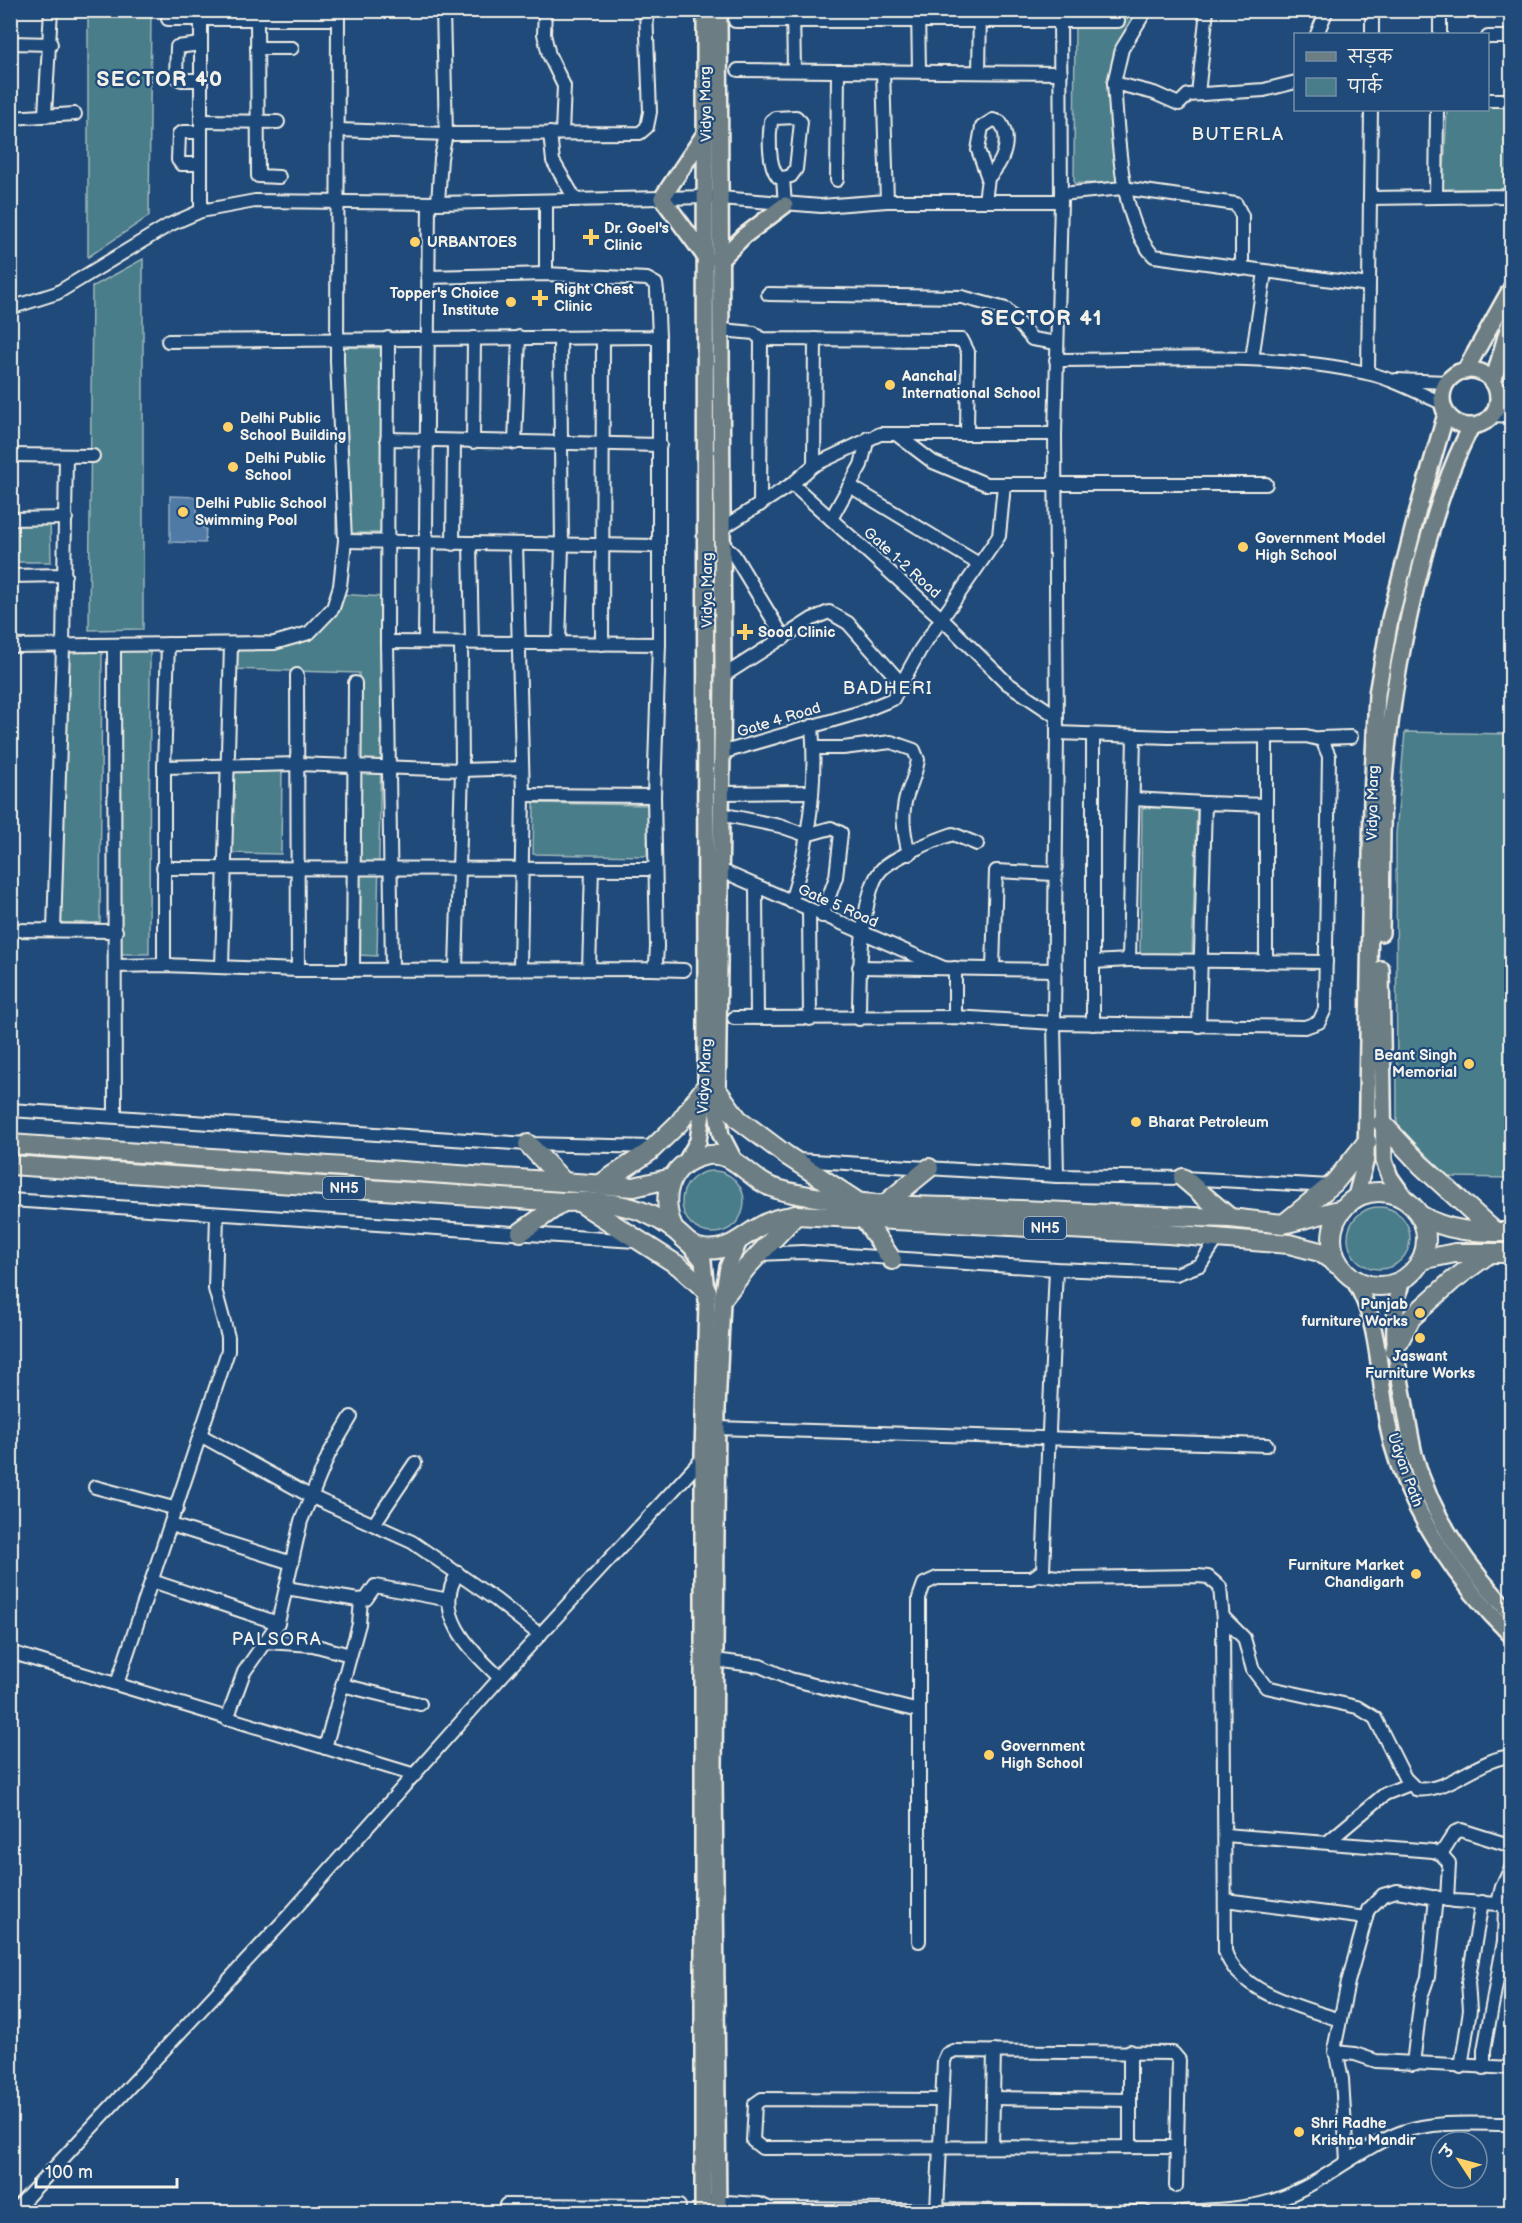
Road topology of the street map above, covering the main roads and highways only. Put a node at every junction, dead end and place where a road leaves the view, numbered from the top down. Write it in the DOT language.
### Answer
graph roads {
  1 [pos="705,10"];
  2 [pos="719,10"];
  3 [pos="706,132"];
  4 [pos="714,198"];
  5 [pos="786,205"];
  6 [pos="714,259"];
  7 [pos="1512,286"];
  8 [pos="1512,315"];
  9 [pos="1466,371"];
  10 [pos="1501,392"];
  11 [pos="1444,409"];
  12 [pos="1471,427"];
  13 [pos="712,1088"];
  14 [pos="1382,1124"];
  15 [pos="1367,1143"];
  16 [pos="10,1144"];
  17 [pos="528,1144"];
  18 [pos="734,1160"];
  19 [pos="10,1165"];
  20 [pos="929,1168"];
  21 [pos="678,1171"];
  22 [pos="1183,1178"];
  23 [pos="564,1182"];
  24 [pos="599,1185"];
  25 [pos="1407,1200"];
  26 [pos="571,1202"];
  27 [pos="859,1202"];
  28 [pos="885,1204"];
  29 [pos="1348,1205"];
  30 [pos="796,1215"];
  31 [pos="1420,1215"];
  32 [pos="1230,1218"];
  33 [pos="865,1220"];
  34 [pos="1282,1224"];
  35 [pos="673,1228"];
  36 [pos="521,1232"];
  37 [pos="1503,1232"];
  38 [pos="744,1237"];
  39 [pos="688,1243"];
  40 [pos="1490,1253"];
  41 [pos="1512,1253"];
  42 [pos="892,1260"];
  43 [pos="1421,1260"];
  44 [pos="1338,1265"];
  45 [pos="1353,1280"];
  46 [pos="1401,1282"];
  47 [pos="715,1295"];
  48 [pos="1394,1352"];
  49 [pos="710,1457"];
  50 [pos="1512,1614"];
  51 [pos="1512,1636"];
  52 [pos="709,2209"];
  1 -- 3 [label="main road, Vidya Marg"];
  2 -- 4 [label="main road, Vidya Marg"];
  3 -- 4 [label="main road, Vidya Marg"];
  3 -- 6 [label="main road"];
  4 -- 6 [label="main road, Vidya Marg"];
  5 -- 6 [label="main road"];
  6 -- 13 [label="main road, Vidya Marg"];
  6 -- 13 [label="main road, Vidya Marg"];
  7 -- 9 [label="main road"];
  8 -- 10 [label="main road"];
  9 -- 10 [label="main road"];
  9 -- 11 [label="main road"];
  10 -- 12 [label="main road"];
  11 -- 12 [label="main road"];
  11 -- 15 [label="main road, Vidya Marg"];
  12 -- 14 [label="main road, Vidya Marg"];
  13 -- 18 [label="main road, Vidya Marg"];
  13 -- 21 [label="main road, Vidya Marg"];
  13 -- 24 [label="highway"];
  13 -- 27 [label="highway"];
  14 -- 25 [label="main road, Vidya Marg"];
  14 -- 37 [label="highway"];
  15 -- 29 [label="main road, Vidya Marg"];
  15 -- 34 [label="highway"];
  16 -- 23 [label="highway, NH5"];
  17 -- 23 [label="highway"];
  18 -- 21 [label="highway, NH5"];
  18 -- 27 [label="highway, NH5 / NH5"];
  19 -- 26 [label="highway, NH5"];
  20 -- 28 [label="highway"];
  21 -- 24 [label="highway, NH5"];
  21 -- 35 [label="highway"];
  22 -- 32 [label="highway"];
  23 -- 24 [label="highway, NH5"];
  25 -- 29 [label="highway, NH5"];
  25 -- 31 [label="highway"];
  26 -- 35 [label="highway, NH5"];
  26 -- 36 [label="highway"];
  26 -- 47 [label="highway"];
  27 -- 28 [label="highway, NH5 / NH5"];
  28 -- 32 [label="highway, NH5 / NH5"];
  29 -- 34 [label="highway, NH5 / NH5"];
  29 -- 44 [label="highway"];
  30 -- 33 [label="highway, NH5"];
  30 -- 38 [label="highway, NH5"];
  30 -- 47 [label="highway"];
  31 -- 37 [label="highway"];
  31 -- 43 [label="highway"];
  32 -- 34 [label="highway, NH5 / NH5"];
  33 -- 42 [label="highway"];
  33 -- 44 [label="highway, NH5"];
  35 -- 39 [label="highway, NH5"];
  38 -- 39 [label="highway, NH5"];
  38 -- 47 [label="main road"];
  39 -- 47 [label="main road"];
  40 -- 41 [label="highway"];
  40 -- 43 [label="highway"];
  40 -- 48 [label="highway"];
  43 -- 46 [label="highway"];
  44 -- 45 [label="highway, NH5"];
  45 -- 46 [label="highway"];
  45 -- 51 [label="main road, Udyan Path"];
  46 -- 48 [label="main road, Udyan Path"];
  47 -- 49 [label="main road"];
  47 -- 49 [label="main road"];
  48 -- 50 [label="main road, Udyan Path"];
  49 -- 52 [label="main road"];
  49 -- 52 [label="main road"];
}
